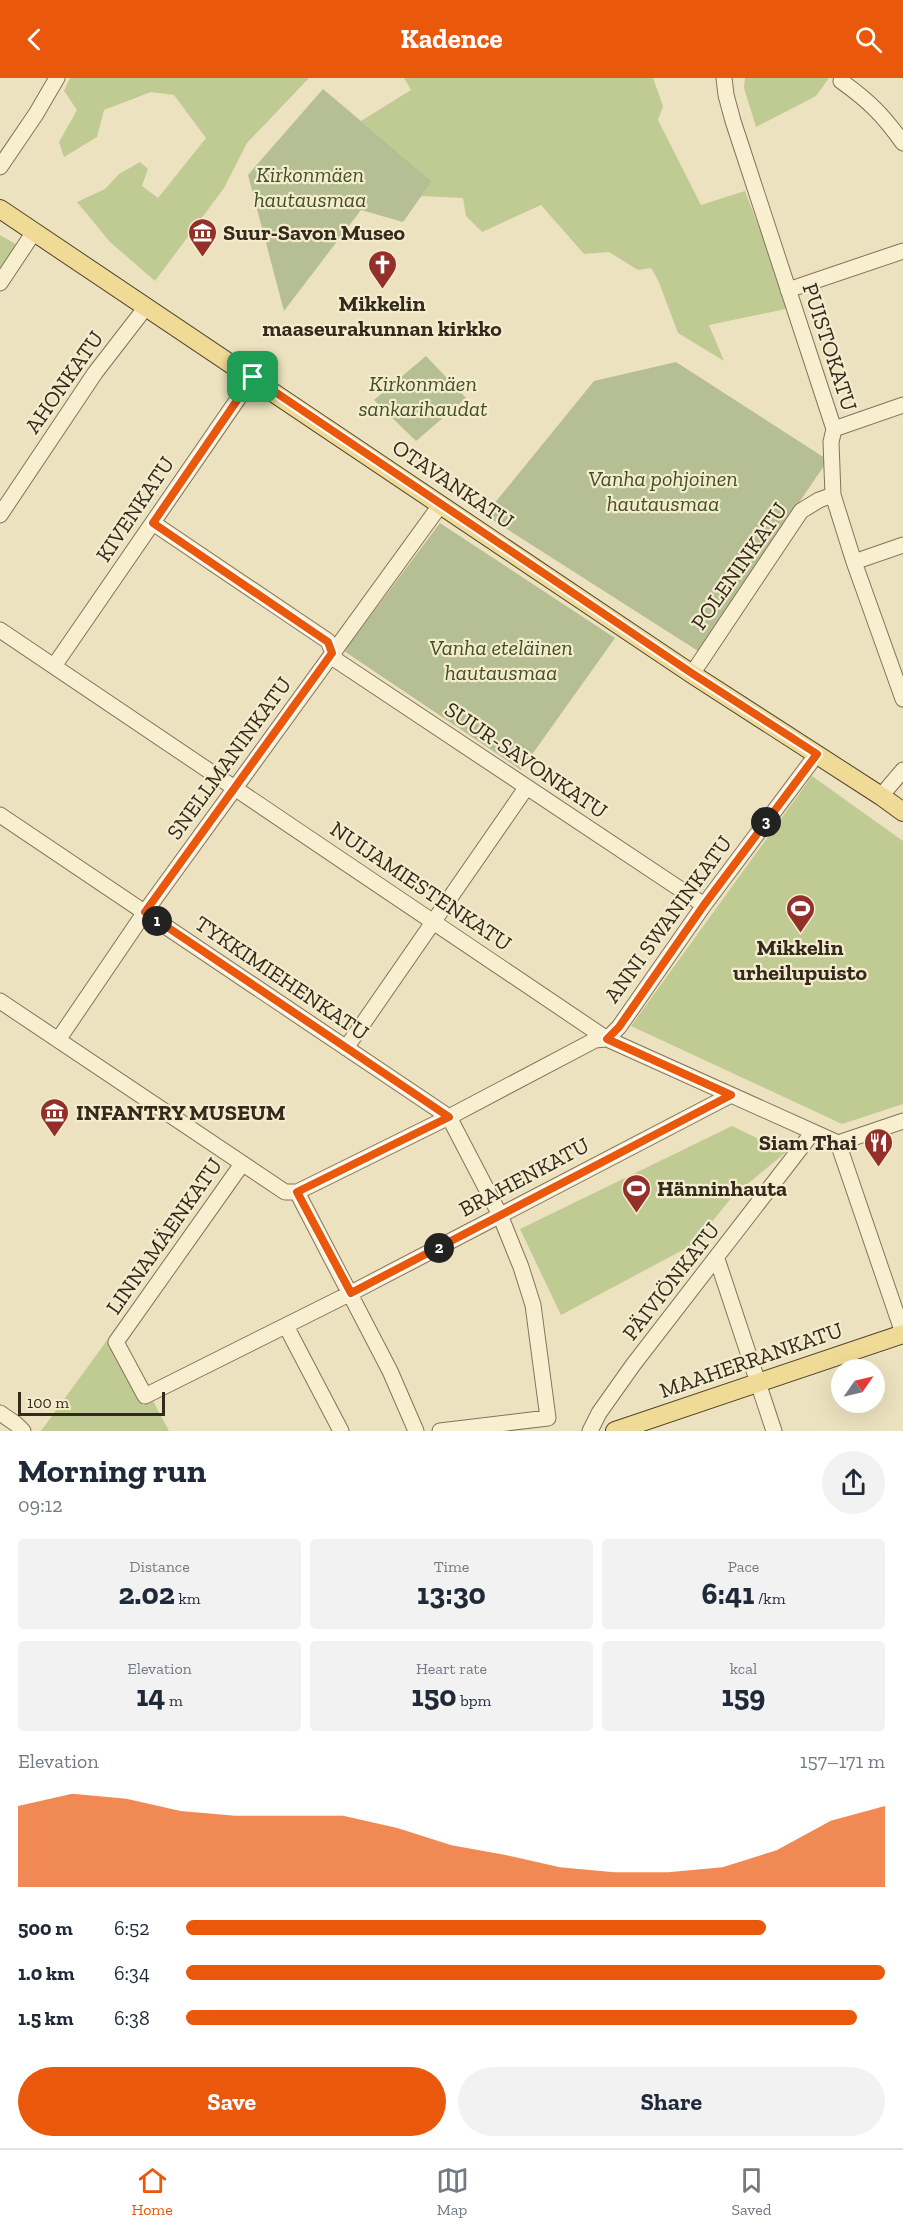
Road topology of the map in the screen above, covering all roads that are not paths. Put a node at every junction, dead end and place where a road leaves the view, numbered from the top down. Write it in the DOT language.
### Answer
graph roads {
  1 [pos="57,78"];
  2 [pos="724,78"];
  3 [pos="841,81"];
  4 [pos="903,143"];
  5 [pos="0,167"];
  6 [pos="0,209"];
  7 [pos="34,232"];
  8 [pos="903,251"];
  9 [pos="0,283"];
  10 [pos="788,290"];
  11 [pos="146,307"];
  12 [pos="253,377"];
  13 [pos="903,405"];
  14 [pos="834,429"];
  15 [pos="833,495"];
  16 [pos="436,509"];
  17 [pos="0,515"];
  18 [pos="153,523"];
  19 [pos="903,545"];
  20 [pos="854,562"];
  21 [pos="0,630"];
  22 [pos="332,653"];
  23 [pos="54,666"];
  24 [pos="693,674"];
  25 [pos="903,699"];
  26 [pos="812,760"];
  27 [pos="903,770"];
  28 [pos="235,788"];
  29 [pos="526,788"];
  30 [pos="881,796"];
  31 [pos="903,812"];
  32 [pos="0,815"];
  33 [pos="704,905"];
  34 [pos="145,912"];
  35 [pos="433,921"];
  36 [pos="0,1001"];
  37 [pos="61,1035"];
  38 [pos="607,1039"];
  39 [pos="346,1048"];
  40 [pos="731,1095"];
  41 [pos="449,1117"];
  42 [pos="903,1121"];
  43 [pos="813,1132"];
  44 [pos="838,1143"];
  45 [pos="242,1164"];
  46 [pos="297,1192"];
  47 [pos="500,1215"];
  48 [pos="717,1259"];
  49 [pos="351,1293"];
  50 [pos="286,1326"];
  51 [pos="903,1334"];
  52 [pos="758,1383"];
  53 [pos="145,1396"];
  54 [pos="0,1413"];
  55 [pos="23,1431"];
  56 [pos="341,1431"];
  57 [pos="416,1431"];
  58 [pos="440,1431"];
  59 [pos="590,1431"];
  60 [pos="615,1431"];
  61 [pos="774,1431"];
  1 -- 5 [label="street"];
  2 -- 10 [label="street, PUISTOKATU"];
  3 -- 4 [label="street"];
  6 -- 7 [label="main road, OTAVANKATU"];
  7 -- 9 [label="street"];
  7 -- 11 [label="main road, OTAVANKATU"];
  8 -- 10 [label="street"];
  10 -- 14 [label="street, PUISTOKATU"];
  11 -- 12 [label="main road, OTAVANKATU"];
  11 -- 17 [label="street, AHONKATU"];
  12 -- 16 [label="main road, OTAVANKATU"];
  12 -- 18 [label="street, KIVENKATU"];
  13 -- 14 [label="street"];
  14 -- 15 [label="street, PUISTOKATU"];
  15 -- 20 [label="street, PUISTOKATU"];
  15 -- 24 [label="street, POLENINKATU"];
  16 -- 22 [label="street, SNELLMANINKATU"];
  16 -- 24 [label="main road, OTAVANKATU"];
  18 -- 22 [label="street, SUUR-SAVONKATU"];
  18 -- 23 [label="street, KIVENKATU"];
  19 -- 20 [label="street"];
  20 -- 25 [label="street, PUISTOKATU"];
  21 -- 23 [label="street, NUIJAMIESTENKATU"];
  22 -- 28 [label="street, SNELLMANINKATU"];
  22 -- 29 [label="street, SUUR-SAVONKATU"];
  23 -- 28 [label="street, NUIJAMIESTENKATU"];
  24 -- 26 [label="main road, OTAVANKATU"];
  26 -- 30 [label="main road, OTAVANKATU"];
  26 -- 33 [label="street, ANNI SWANINKATU"];
  27 -- 30 [label="street"];
  28 -- 34 [label="street, SNELLMANINKATU"];
  28 -- 35 [label="street, NUIJAMIESTENKATU"];
  29 -- 33 [label="street, SUUR-SAVONKATU"];
  29 -- 35 [label="street"];
  30 -- 31 [label="main road, OTAVANKATU"];
  32 -- 34 [label="street, TYKKIMIEHENKATU"];
  33 -- 38 [label="street, ANNI SWANINKATU"];
  34 -- 37 [label="street, SNELLMANINKATU"];
  34 -- 39 [label="street, TYKKIMIEHENKATU"];
  35 -- 38 [label="street, NUIJAMIESTENKATU"];
  35 -- 39 [label="street"];
  36 -- 37 [label="street"];
  37 -- 45 [label="street"];
  38 -- 40 [label="street, NUIJAMIESTENKATU"];
  38 -- 41 [label="street"];
  39 -- 41 [label="street, TYKKIMIEHENKATU"];
  40 -- 43 [label="street, NUIJAMIESTENKATU"];
  40 -- 47 [label="street, BRAHENKATU"];
  41 -- 46 [label="street"];
  41 -- 47 [label="street"];
  42 -- 44 [label="street"];
  43 -- 44 [label="street, NUIJAMIESTENKATU"];
  43 -- 48 [label="street, PÄIVIÖNKATU"];
  44 -- 51 [label="street"];
  45 -- 46 [label="street"];
  45 -- 53 [label="street, LINNAMÄENKATU"];
  46 -- 49 [label="street"];
  47 -- 49 [label="street, BRAHENKATU"];
  47 -- 58 [label="street"];
  48 -- 52 [label="street"];
  48 -- 59 [label="street, PÄIVIÖNKATU"];
  49 -- 50 [label="street, BRAHENKATU"];
  49 -- 57 [label="street"];
  50 -- 53 [label="street, BRAHENKATU"];
  50 -- 56 [label="street"];
  51 -- 52 [label="main road, MAAHERRANKATU"];
  52 -- 60 [label="main road, MAAHERRANKATU"];
  52 -- 61 [label="street"];
  54 -- 55 [label="street"];
}
